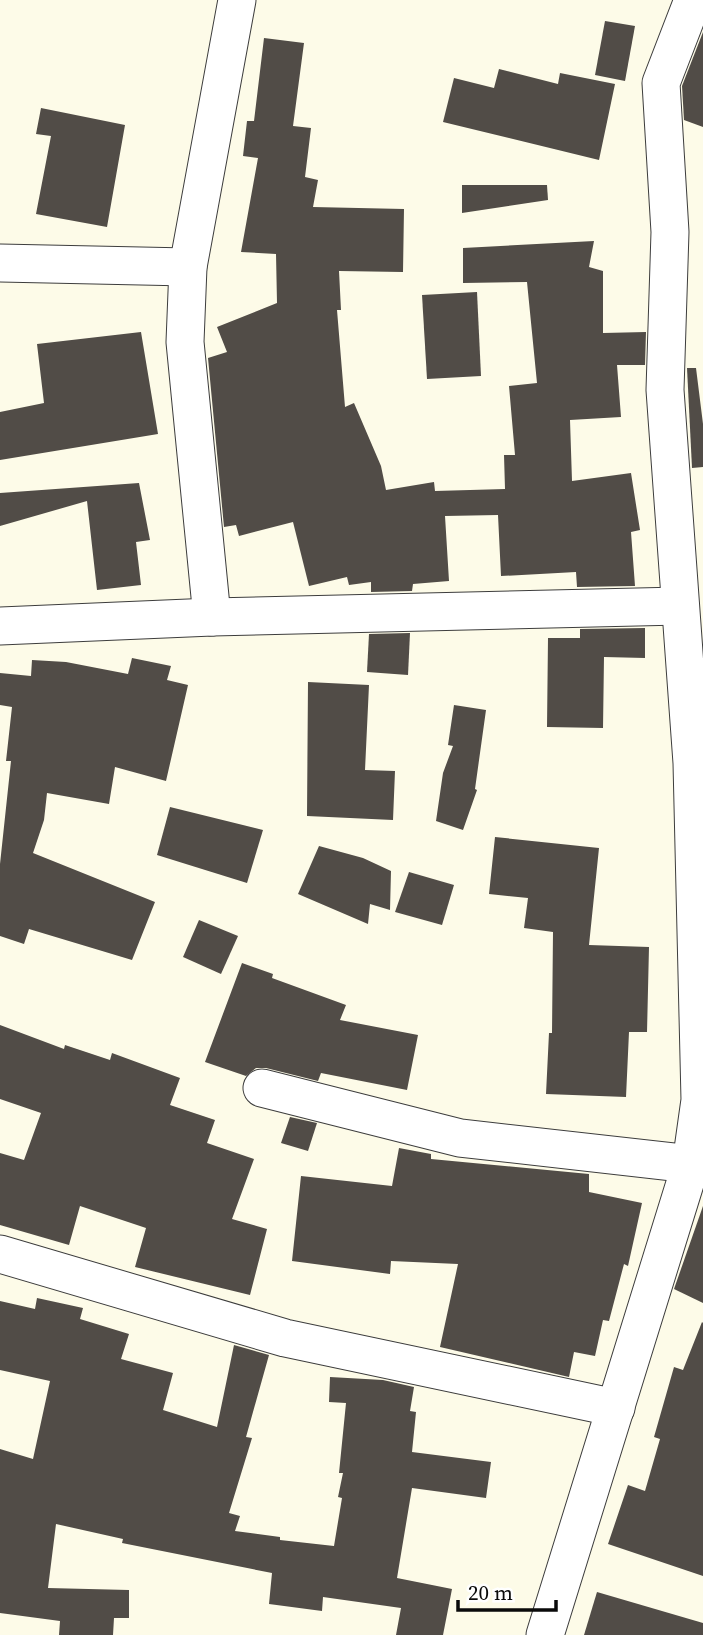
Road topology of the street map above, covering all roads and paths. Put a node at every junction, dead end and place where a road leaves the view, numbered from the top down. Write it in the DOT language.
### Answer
graph roads {
  1 [pos="237,0"];
  2 [pos="694,0"];
  3 [pos="0,263"];
  4 [pos="188,267"];
  5 [pos="681,606"];
  6 [pos="212,617"];
  7 [pos="0,626"];
  8 [pos="697,762"];
  9 [pos="700,976"];
  10 [pos="262,1088"];
  11 [pos="691,1164"];
  12 [pos="0,1254"];
  13 [pos="616,1408"];
  14 [pos="545,1635"];
  1 -- 4 [label="street"];
  2 -- 5 [label="street"];
  3 -- 4 [label="street"];
  4 -- 6 [label="street"];
  5 -- 6 [label="street"];
  5 -- 8 [label="street"];
  6 -- 7 [label="street"];
  8 -- 9 [label="street"];
  9 -- 11 [label="street"];
  10 -- 11 [label="street"];
  11 -- 13 [label="street"];
  12 -- 13 [label="street"];
  13 -- 14 [label="street"];
}
